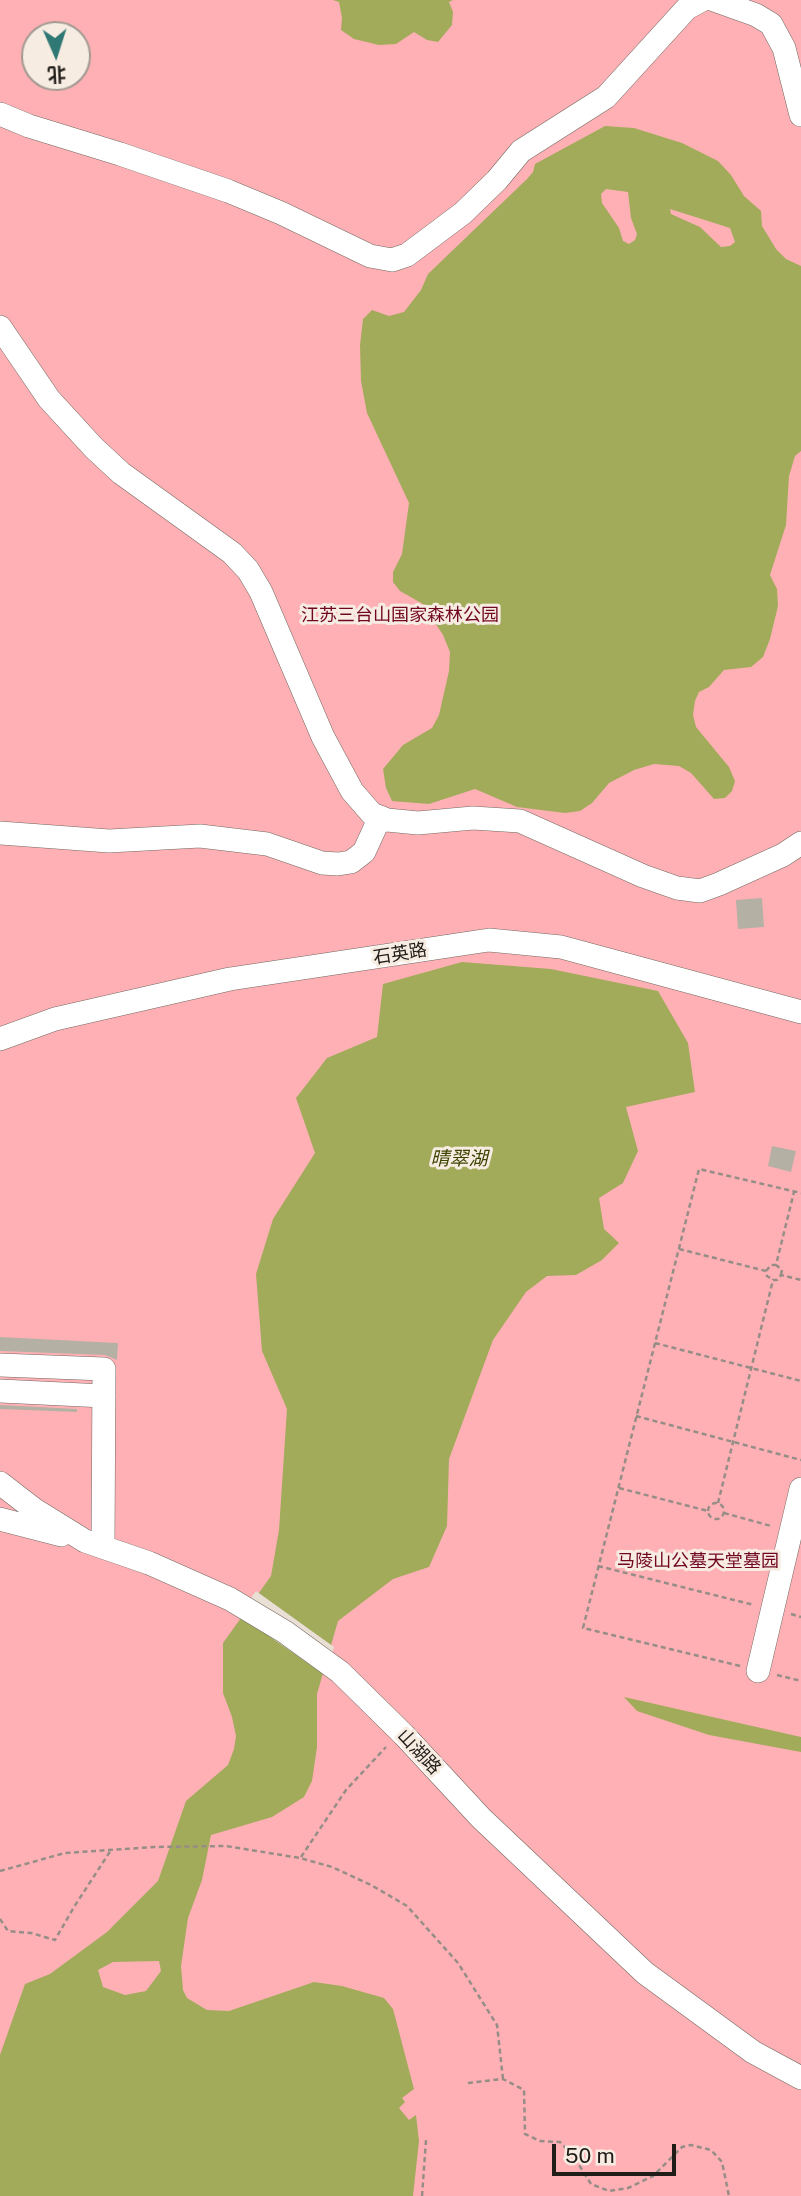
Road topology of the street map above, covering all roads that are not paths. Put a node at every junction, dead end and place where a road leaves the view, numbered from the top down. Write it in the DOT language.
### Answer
graph roads {
  1 [pos="702,0"];
  2 [pos="714,0"];
  3 [pos="0,114"];
  4 [pos="801,115"];
  5 [pos="0,327"];
  6 [pos="380,817"];
  7 [pos="0,833"];
  8 [pos="797,850"];
  9 [pos="801,1012"];
  10 [pos="0,1039"];
  11 [pos="0,1365"];
  12 [pos="0,1391"];
  13 [pos="104,1396"];
  14 [pos="0,1483"];
  15 [pos="801,1489"];
  16 [pos="0,1519"];
  17 [pos="94,1544"];
  18 [pos="758,1671"];
  19 [pos="801,2077"];
  1 -- 3 [label="street"];
  2 -- 4 [label="street"];
  5 -- 6 [label="street"];
  6 -- 7 [label="street"];
  6 -- 8 [label="street"];
  9 -- 10 [label="street, 石英路"];
  11 -- 13 [label="street"];
  12 -- 13 [label="street"];
  13 -- 17 [label="street"];
  14 -- 17 [label="street, 山湖路"];
  15 -- 18 [label="street"];
  16 -- 17 [label="street"];
  17 -- 19 [label="street, 山湖路"];
}
